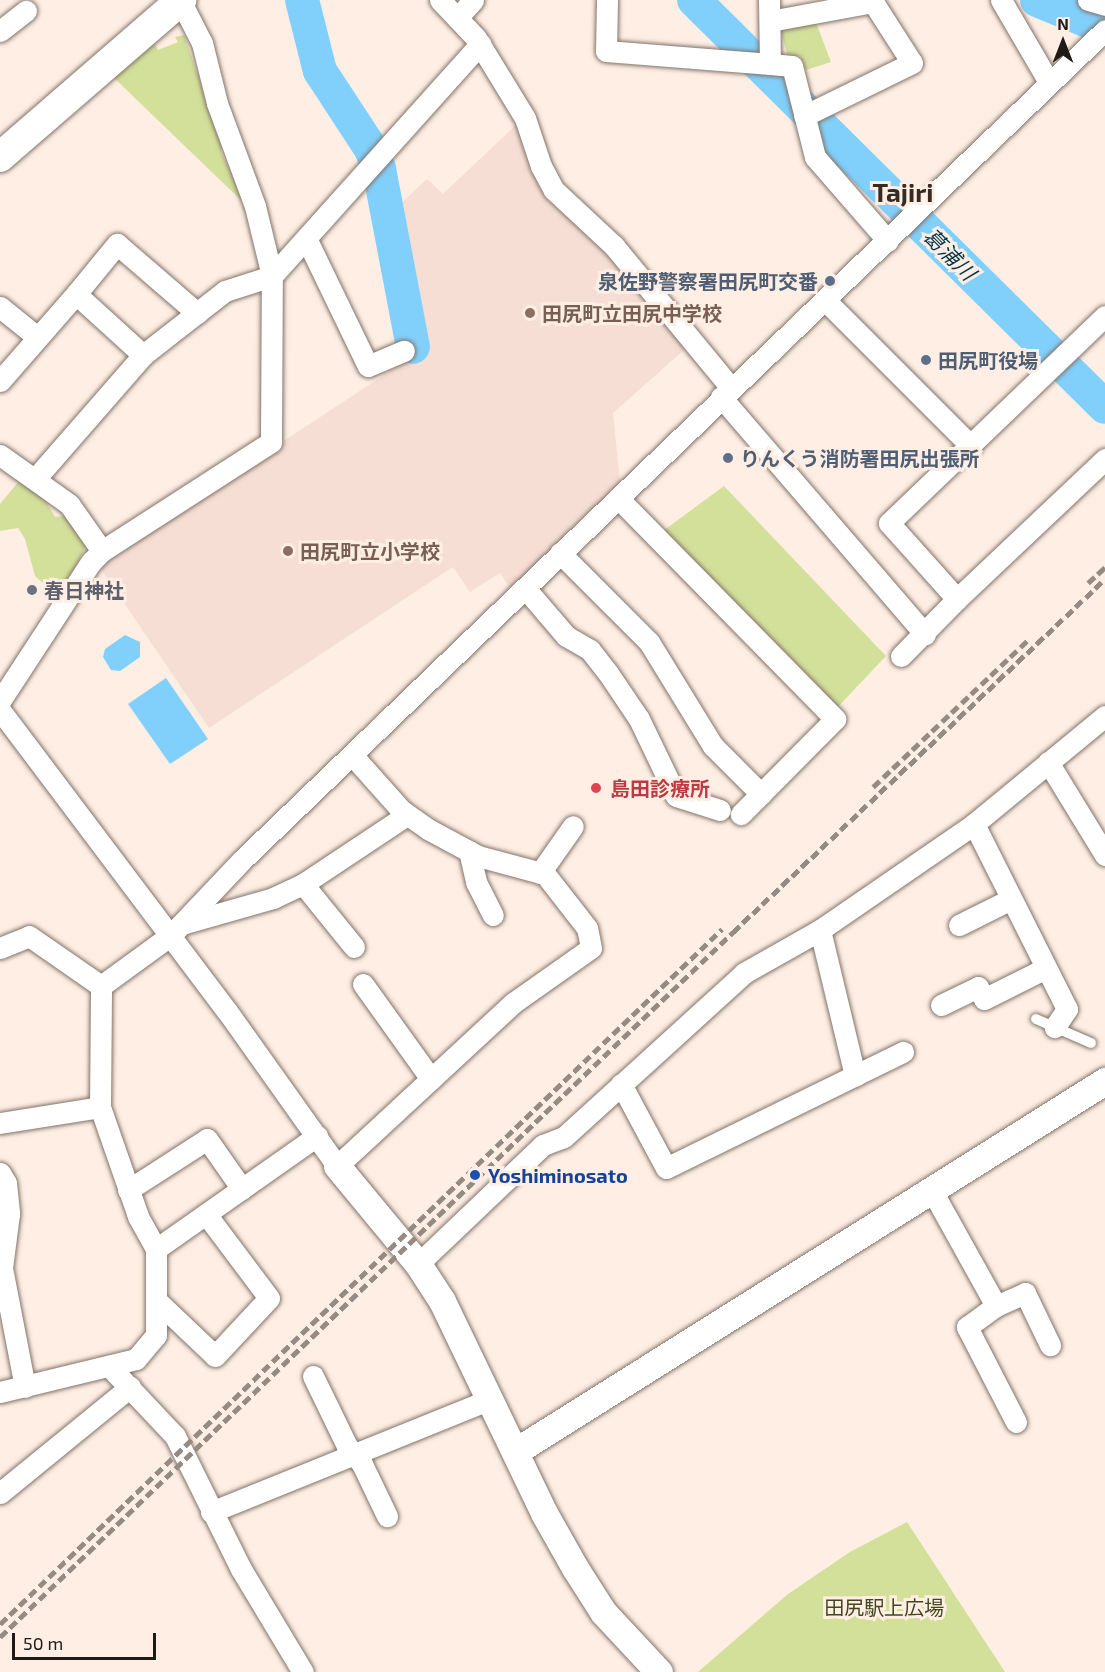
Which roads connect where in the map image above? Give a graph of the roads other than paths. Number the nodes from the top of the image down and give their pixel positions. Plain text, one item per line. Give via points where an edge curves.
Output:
1 (181, 0) edge
2 (440, 0) edge
3 (473, 0) edge
4 (607, 0) edge
5 (1001, 0) edge
6 (1088, 0) edge
7 (1105, 5) edge
8 (770, 10) edge
9 (26, 11) dead end
10 (457, 18) junction
11 (1105, 30) edge
12 (0, 32) edge
13 (480, 44) junction
14 (770, 64) junction
15 (1049, 82) junction
16 (804, 116) junction
17 (1, 155) edge
18 (306, 238) junction
19 (888, 241) junction
20 (272, 276) junction
21 (76, 294) junction
22 (827, 302) junction
23 (0, 308) edge
24 (197, 313) junction
25 (1105, 316) edge
26 (37, 337) junction
27 (404, 351) dead end
28 (143, 355) junction
29 (0, 381) edge
30 (726, 393) junction
31 (970, 446) junction
32 (0, 455) edge
33 (1105, 459) edge
34 (35, 479) junction
35 (618, 498) junction
36 (102, 551) junction
37 (560, 553) junction
38 (525, 588) junction
39 (957, 599) junction
40 (925, 634) junction
41 (900, 656) dead end
42 (0, 701) edge
43 (0, 710) edge
44 (1105, 716) edge
45 (352, 756) junction
46 (1048, 762) junction
47 (761, 794) junction
48 (407, 815) junction
49 (974, 824) junction
50 (573, 826) dead end
51 (468, 851) junction
52 (1105, 855) edge
53 (540, 873) junction
54 (303, 885) junction
55 (1011, 899) junction
56 (493, 915) dead end
57 (959, 925) dead end
58 (176, 929) junction
59 (820, 930) junction
60 (354, 947) dead end
61 (0, 948) edge
62 (1046, 968) junction
63 (363, 984) dead end
64 (101, 986) junction
65 (941, 1005) dead end
66 (1036, 1019) dead end
67 (1055, 1027) junction
68 (1091, 1043) dead end
69 (903, 1052) dead end
70 (855, 1076) junction
71 (431, 1079) junction
72 (1105, 1081) edge
73 (621, 1084) junction
74 (100, 1107) junction
75 (1, 1120) edge
76 (317, 1136) junction
77 (337, 1166) junction
78 (0, 1173) edge
79 (242, 1189) junction
80 (931, 1189) junction
81 (128, 1190) junction
82 (206, 1214) junction
83 (156, 1250) junction
84 (2, 1259) edge
85 (418, 1264) junction
86 (156, 1300) junction
87 (996, 1306) junction
88 (1050, 1345) dead end
89 (109, 1366) junction
90 (313, 1376) dead end
91 (25, 1387) junction
92 (130, 1388) junction
93 (0, 1392) edge
94 (491, 1399) junction
95 (1016, 1422) dead end
96 (516, 1451) junction
97 (355, 1456) junction
98 (0, 1493) edge
99 (211, 1512) junction
100 (387, 1516) dead end
101 (303, 1672) edge
102 (659, 1672) edge

1 - 17 main road
1 - 20 street via 202,43 217,103 255,206
2 - 10 street
3 - 10 street
4 - 14 street via 606,51
5 - 15 street
6 - 7 street
8 - 14 street
8 - 16 street via 873,2 912,63
9 - 12 street
10 - 13 street
11 - 15 street
13 - 18 street
13 - 30 street via 525,118 541,166 554,190 614,246
14 - 16 street via 792,66
15 - 19 street
16 - 19 street via 815,157
18 - 20 street
18 - 27 street via 368,366
19 - 22 street
20 - 24 street via 225,291
20 - 36 street via 271,442
21 - 24 street via 117,244
21 - 26 street
21 - 28 street
22 - 30 street
22 - 31 street
23 - 26 street
24 - 28 street
25 - 31 street
26 - 29 street
28 - 34 street
30 - 35 street
30 - 40 street
31 - 39 street via 889,523
32 - 34 street
33 - 39 street
34 - 36 street via 69,504
35 - 37 street
35 - 47 street via 835,719
36 - 42 street
37 - 38 street
37 - 47 street via 649,642 713,746
38 - 45 street
38 - 47 street via 566,636 590,650 608,674 639,719 676,796 730,812
39 - 40 street
40 - 41 street
43 - 58 street
44 - 46 street
45 - 48 street
45 - 58 street
46 - 49 street
46 - 52 street
48 - 51 street
48 - 54 street
49 - 55 street
49 - 59 street
50 - 53 street
51 - 53 street
51 - 56 street via 476,882
53 - 71 street via 587,928 591,948 513,1003
54 - 58 street
54 - 60 street
55 - 57 street
55 - 62 street
58 - 64 street
58 - 76 street
59 - 70 street
59 - 73 street via 744,973
61 - 64 street via 29,936
62 - 65 street via 984,999 978,987
62 - 67 street via 1067,1010
63 - 71 street
64 - 74 street
66 - 67 lane
67 - 68 lane
69 - 70 street
70 - 73 street via 666,1168
71 - 77 street
72 - 80 street
73 - 85 street via 564,1137 543,1145
74 - 75 street
74 - 81 street
76 - 77 street
76 - 79 street
77 - 85 street
78 - 84 street via 6,1183 9,1214
79 - 81 street via 207,1138
79 - 82 street
80 - 87 street
80 - 96 street
81 - 83 street
82 - 83 street
82 - 86 street via 269,1298 215,1356
83 - 86 street
84 - 91 street
85 - 94 street via 442,1301
86 - 89 street via 156,1335 136,1359
87 - 88 street via 1026,1293
87 - 95 street via 967,1327
89 - 91 street
89 - 92 street
90 - 97 street
91 - 93 street
92 - 98 street
92 - 99 street via 175,1436
94 - 96 street
94 - 97 street
96 - 102 street via 544,1513 603,1612
97 - 99 street
97 - 100 street
99 - 101 street

